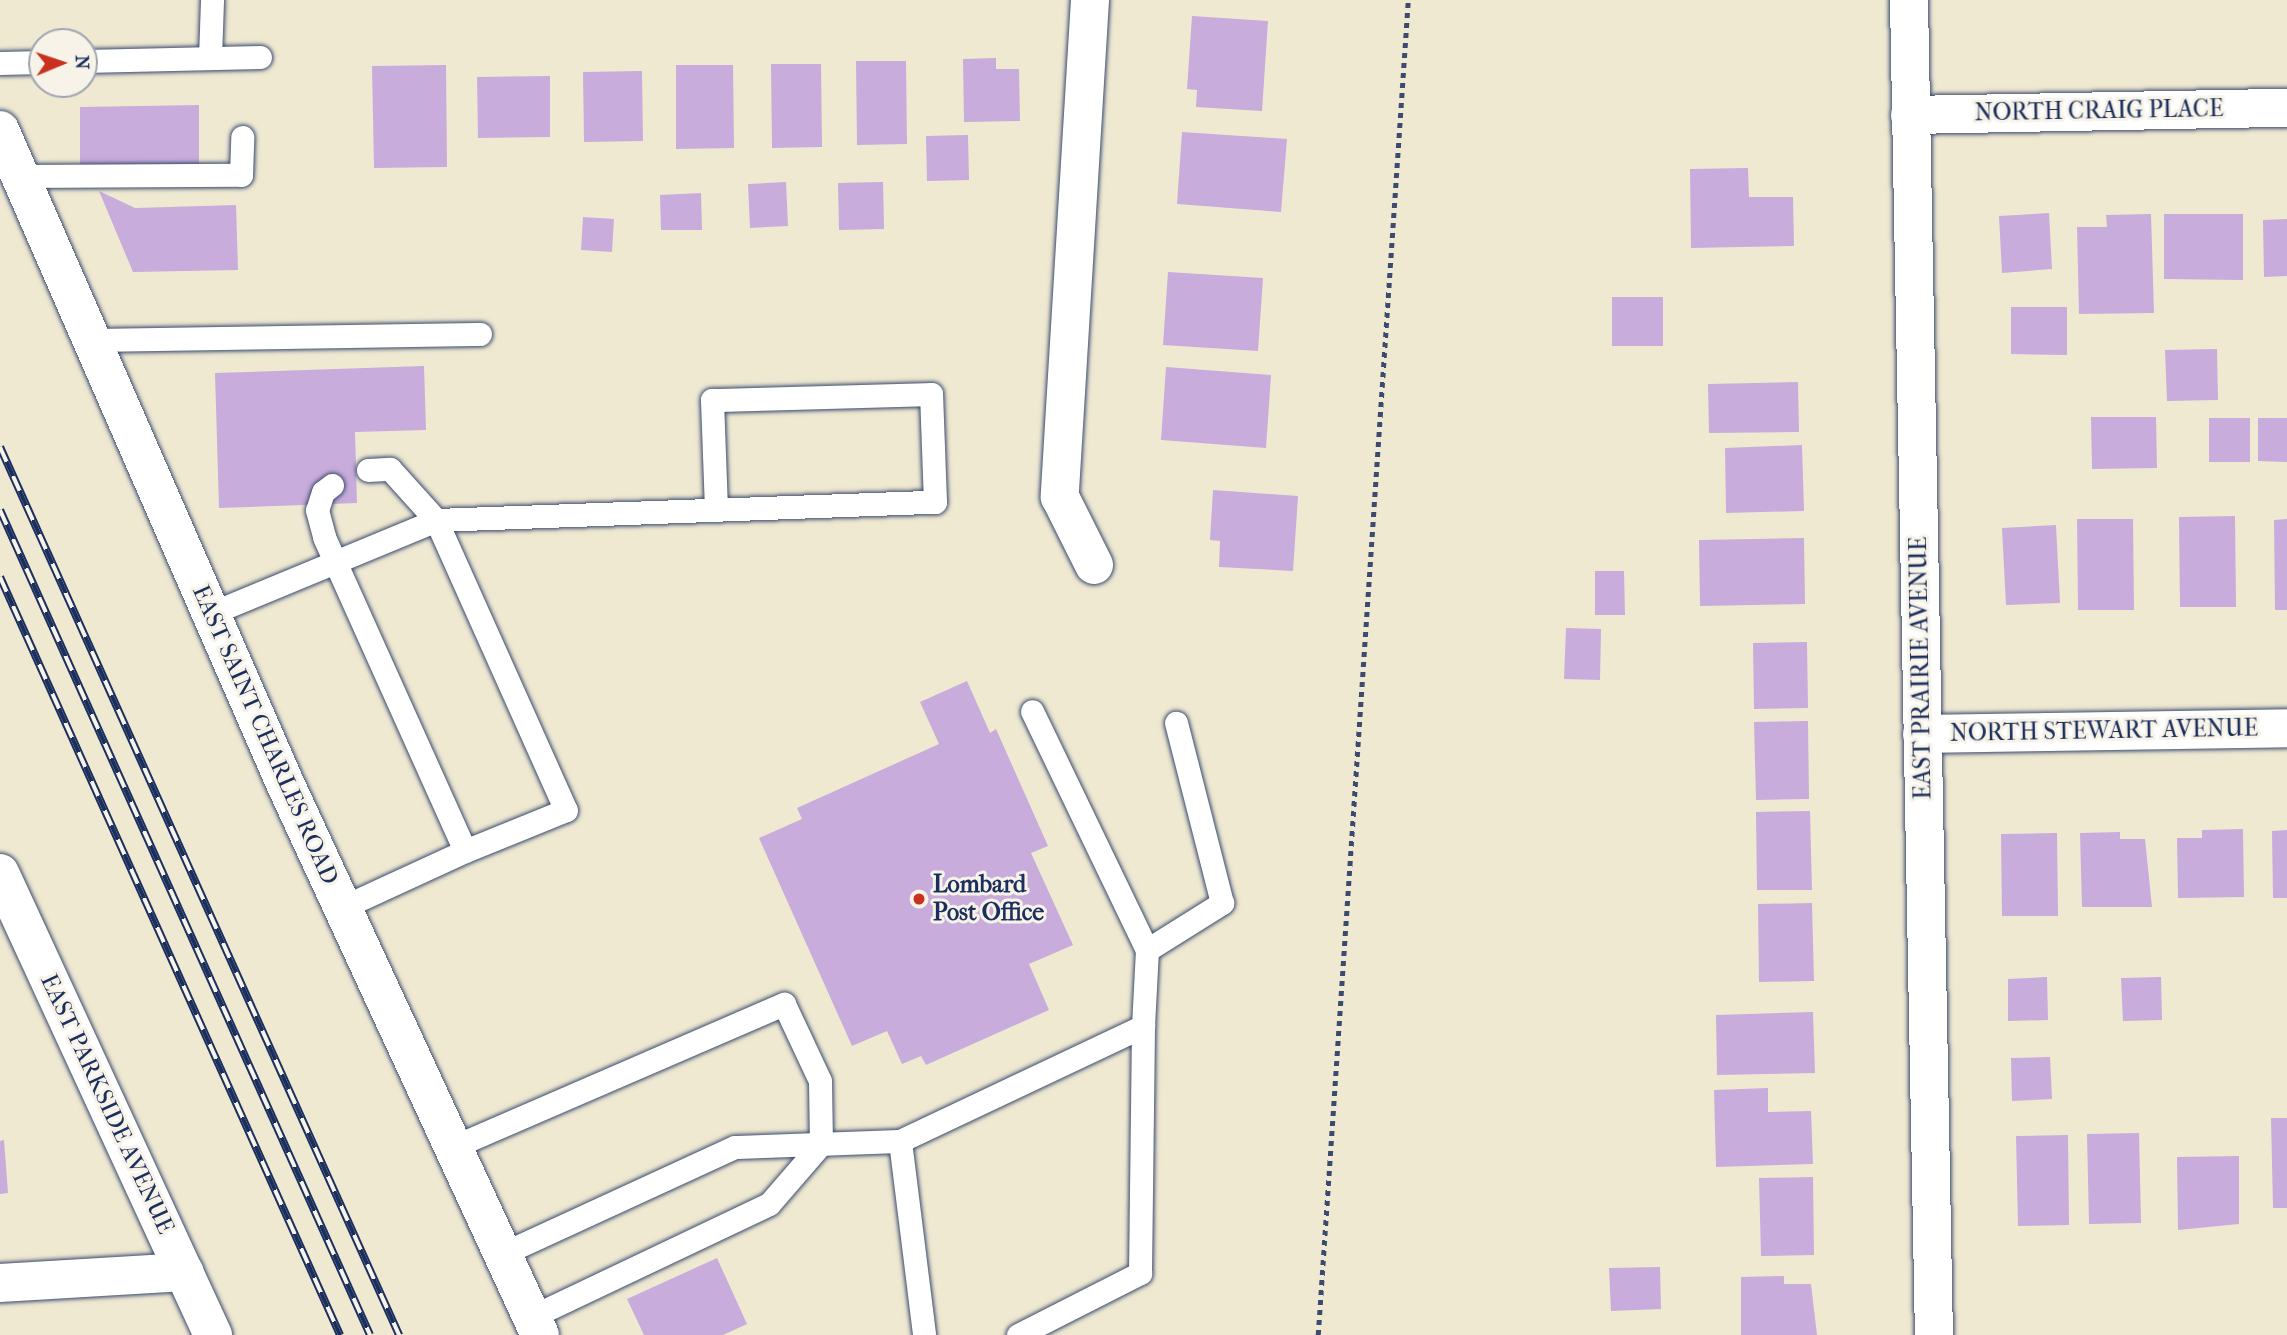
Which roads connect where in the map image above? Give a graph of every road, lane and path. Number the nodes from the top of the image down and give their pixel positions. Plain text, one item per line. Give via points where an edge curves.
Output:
1 (212, 0) edge
2 (1408, 0) edge
3 (1909, 0) edge
4 (1090, 2) edge
5 (260, 57) dead end
6 (210, 58) junction
7 (98, 61) edge
8 (28, 62) edge
9 (0, 63) edge
10 (2287, 108) edge
11 (1910, 115) junction
12 (0, 130) edge
13 (242, 136) dead end
14 (19, 176) junction
15 (480, 334) dead end
16 (89, 340) junction
17 (368, 470) dead end
18 (332, 485) dead end
19 (716, 510) junction
20 (436, 520) junction
21 (335, 562) junction
22 (1094, 565) dead end
23 (212, 613) junction
24 (1032, 711) dead end
25 (1176, 723) dead end
26 (2287, 728) edge
27 (1922, 734) junction
28 (465, 851) junction
29 (0, 873) edge
30 (343, 908) junction
31 (1147, 950) junction
32 (1143, 1026) junction
33 (900, 1141) junction
34 (821, 1144) junction
35 (453, 1147) junction
36 (502, 1254) junction
37 (185, 1272) junction
38 (0, 1283) edge
39 (536, 1326) edge
40 (213, 1335) edge
41 (924, 1335) edge
42 (1018, 1335) edge
43 (1318, 1335) edge
44 (1934, 1335) edge

1 - 6 lane
2 - 43 path
3 - 11 street, EAST PRAIRIE AVENUE
4 - 22 street via 1060,497
5 - 6 lane
6 - 7 lane
8 - 9 lane
10 - 11 street, NORTH CRAIG PLACE
11 - 27 street, EAST PRAIRIE AVENUE
12 - 14 street, EAST SAINT CHARLES ROAD
13 - 14 lane via 241,176
14 - 16 street, EAST SAINT CHARLES ROAD
15 - 16 lane
16 - 23 street, EAST SAINT CHARLES ROAD
17 - 20 lane via 390,469
18 - 21 lane via 323,492 317,510
19 - 19 lane via 935,502 932,394 712,400
19 - 20 lane
20 - 21 lane
20 - 28 lane via 566,810
21 - 23 lane
21 - 28 lane
23 - 30 street, EAST SAINT CHARLES ROAD
24 - 31 lane
25 - 31 lane via 1222,903
26 - 27 street, NORTH STEWART AVENUE
27 - 44 street, EAST PRAIRIE AVENUE
28 - 30 lane
29 - 37 street, EAST PARKSIDE AVENUE
30 - 35 street, EAST SAINT CHARLES ROAD
31 - 32 lane
32 - 33 lane
32 - 42 lane via 1140,1273
33 - 34 lane
33 - 41 lane
34 - 35 lane via 820,1081 784,1004
34 - 36 lane via 735,1147
34 - 39 lane via 769,1204
35 - 36 street, EAST SAINT CHARLES ROAD
36 - 39 street, EAST SAINT CHARLES ROAD
37 - 38 street
37 - 40 street, EAST PARKSIDE AVENUE

